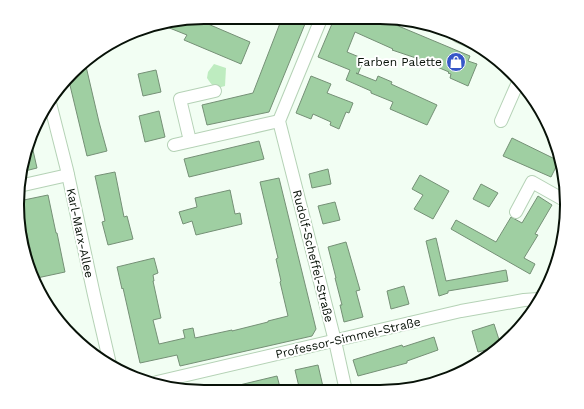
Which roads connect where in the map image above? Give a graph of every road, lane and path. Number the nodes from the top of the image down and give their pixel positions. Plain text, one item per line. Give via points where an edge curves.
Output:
1 (320, 24) edge
2 (516, 86) edge
3 (215, 91) dead end
4 (51, 108) edge
5 (279, 121) junction
6 (501, 121) dead end
7 (190, 141) junction
8 (174, 145) dead end
9 (68, 175) junction
10 (25, 185) edge
11 (560, 198) edge
12 (516, 212) dead end
13 (533, 299) edge
14 (335, 341) junction
15 (109, 358) edge
16 (164, 381) edge
17 (345, 385) edge

1 - 5 street
2 - 6 street
3 - 7 street via 180,99
4 - 9 street, Karl-Marx-Allee
5 - 7 street
5 - 14 street, Rudolf-Scheffel-Straße
7 - 8 street
9 - 10 street
9 - 15 street, Karl-Marx-Allee
11 - 12 street via 532,182
13 - 14 street, Professor-Simmel-Straße via 461,311
14 - 16 street, Professor-Simmel-Straße
14 - 17 street, Rudolf-Scheffel-Straße

